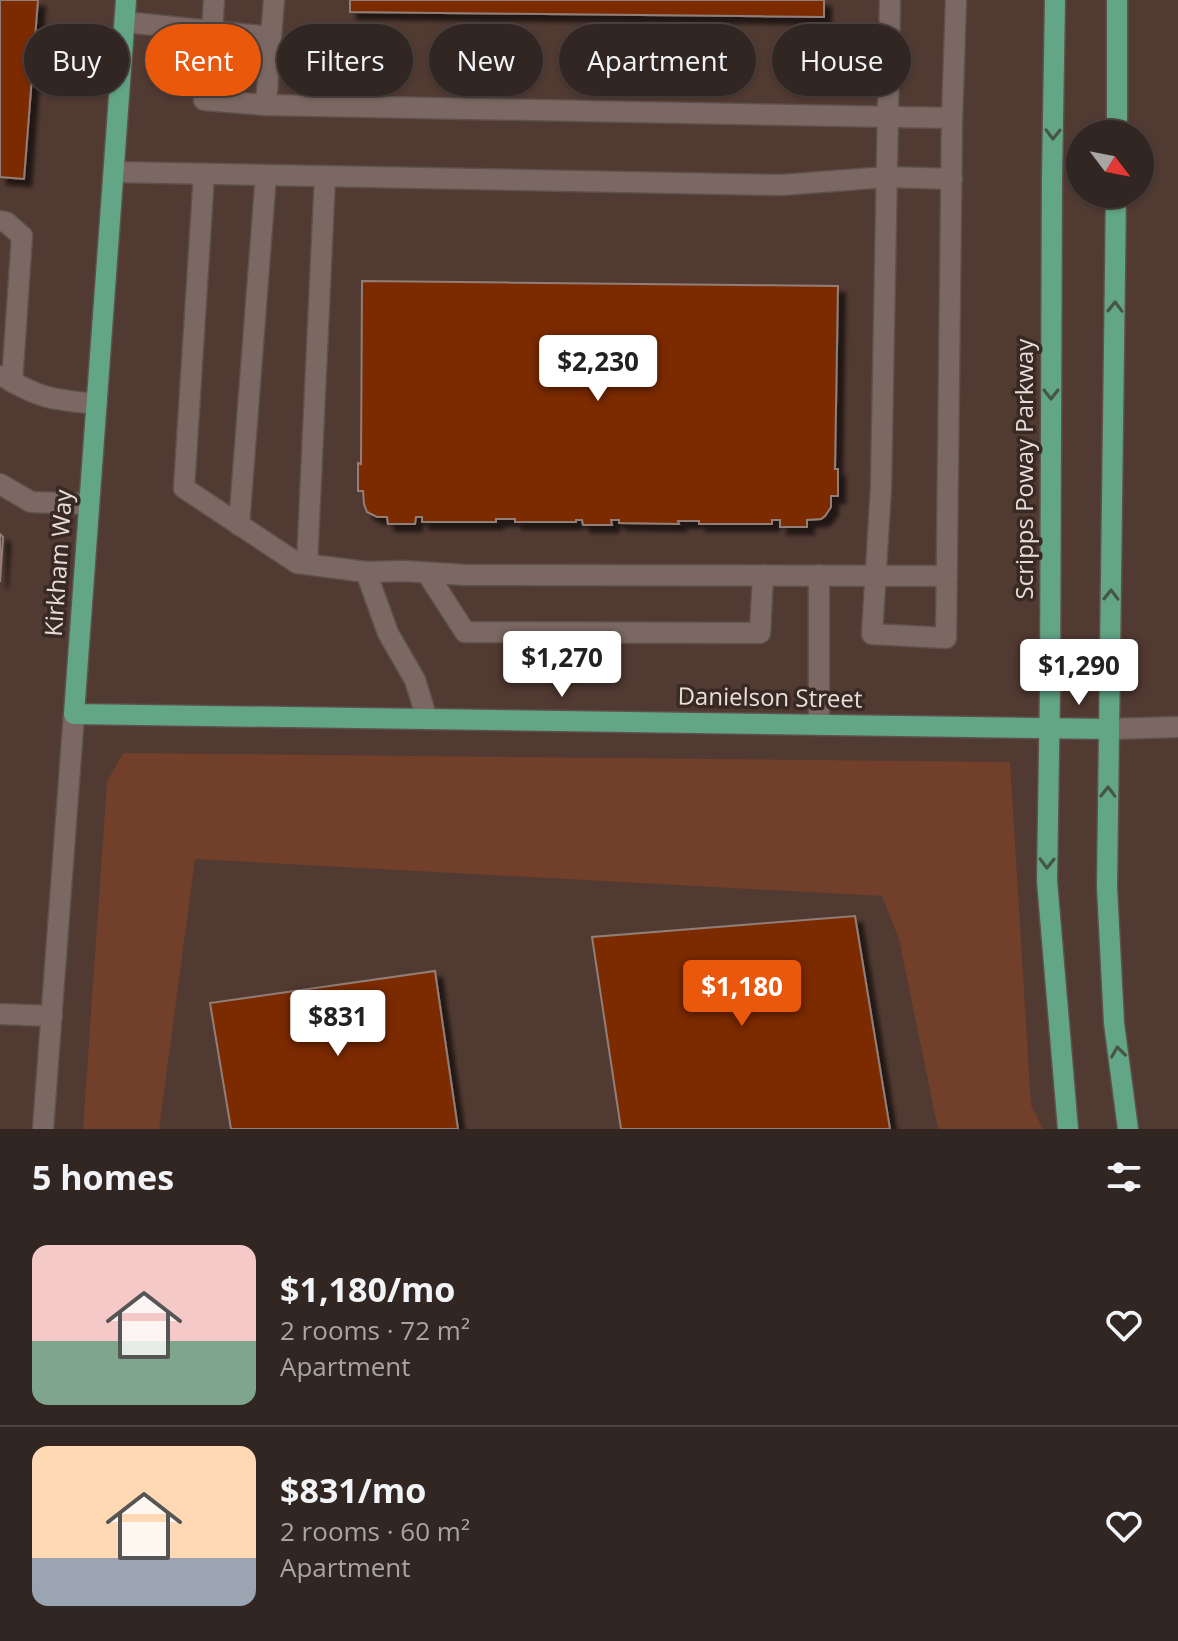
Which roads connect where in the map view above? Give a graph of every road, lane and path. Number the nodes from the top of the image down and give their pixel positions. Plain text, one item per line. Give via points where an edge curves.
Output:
1 (126, 0) edge
2 (214, 0) edge
3 (274, 0) edge
4 (890, 0) edge
5 (956, 0) edge
6 (1055, 0) edge
7 (1117, 0) edge
8 (125, 22) junction
9 (145, 24) edge
10 (212, 24) edge
11 (261, 36) edge
12 (271, 37) junction
13 (204, 100) dead end
14 (266, 105) junction
15 (889, 117) junction
16 (952, 118) junction
17 (1117, 120) edge
18 (114, 172) junction
19 (204, 174) junction
20 (266, 175) junction
21 (325, 176) junction
22 (887, 177) junction
23 (952, 179) junction
24 (1116, 208) edge
25 (0, 221) edge
26 (6, 378) edge
27 (97, 404) junction
28 (0, 484) edge
29 (89, 504) junction
30 (239, 525) junction
31 (307, 564) junction
32 (366, 572) junction
33 (427, 573) junction
34 (763, 575) junction
35 (819, 575) junction
36 (875, 575) junction
37 (947, 576) junction
38 (74, 714) junction
39 (427, 719) junction
40 (819, 725) junction
41 (1178, 727) edge
42 (1049, 729) junction
43 (1109, 729) junction
44 (0, 1014) edge
45 (52, 1016) junction
46 (43, 1129) edge
47 (1068, 1129) edge
48 (1128, 1129) edge

1 - 8 main road, Kirkham Way
2 - 10 street
3 - 12 street
4 - 15 street
5 - 16 street
6 -> 42 main road, Scripps Poway Parkway
7 - 17 main road
8 - 9 street
8 - 18 main road, Kirkham Way
11 - 12 street
12 - 14 street
13 - 14 street
14 - 15 street
15 - 16 street
15 - 22 street
16 - 23 street
18 - 19 street
18 - 27 main road, Kirkham Way
19 - 20 street
19 - 30 street via 184,488
20 - 21 street
20 - 30 street
21 - 22 street via 781,185
21 - 31 street
22 - 23 street
22 - 36 street
23 - 37 street
43 -> 24 main road
25 - 26 street via 22,236
26 - 27 street via 50,399
27 - 29 main road, Kirkham Way
28 - 29 street via 31,502
29 - 38 main road, Kirkham Way
30 - 31 street via 297,563
31 - 32 street
32 - 33 street
32 - 39 street
33 - 34 street
33 - 34 street via 465,632 760,633
34 - 35 street
35 - 36 street
35 - 40 street
36 - 37 street
36 - 37 street via 872,634 946,638
38 - 39 main road, Danielson Street
38 - 45 street, Kirkham Way
39 - 40 main road, Danielson Street
40 - 42 main road, Danielson Street
41 - 43 street, Danielson Street
42 - 43 main road, Danielson Street
42 -> 47 main road, Scripps Poway Parkway via 1047,881
48 -> 43 main road via 1114,1023 1107,887
44 - 45 street
45 - 46 street, Kirkham Way

